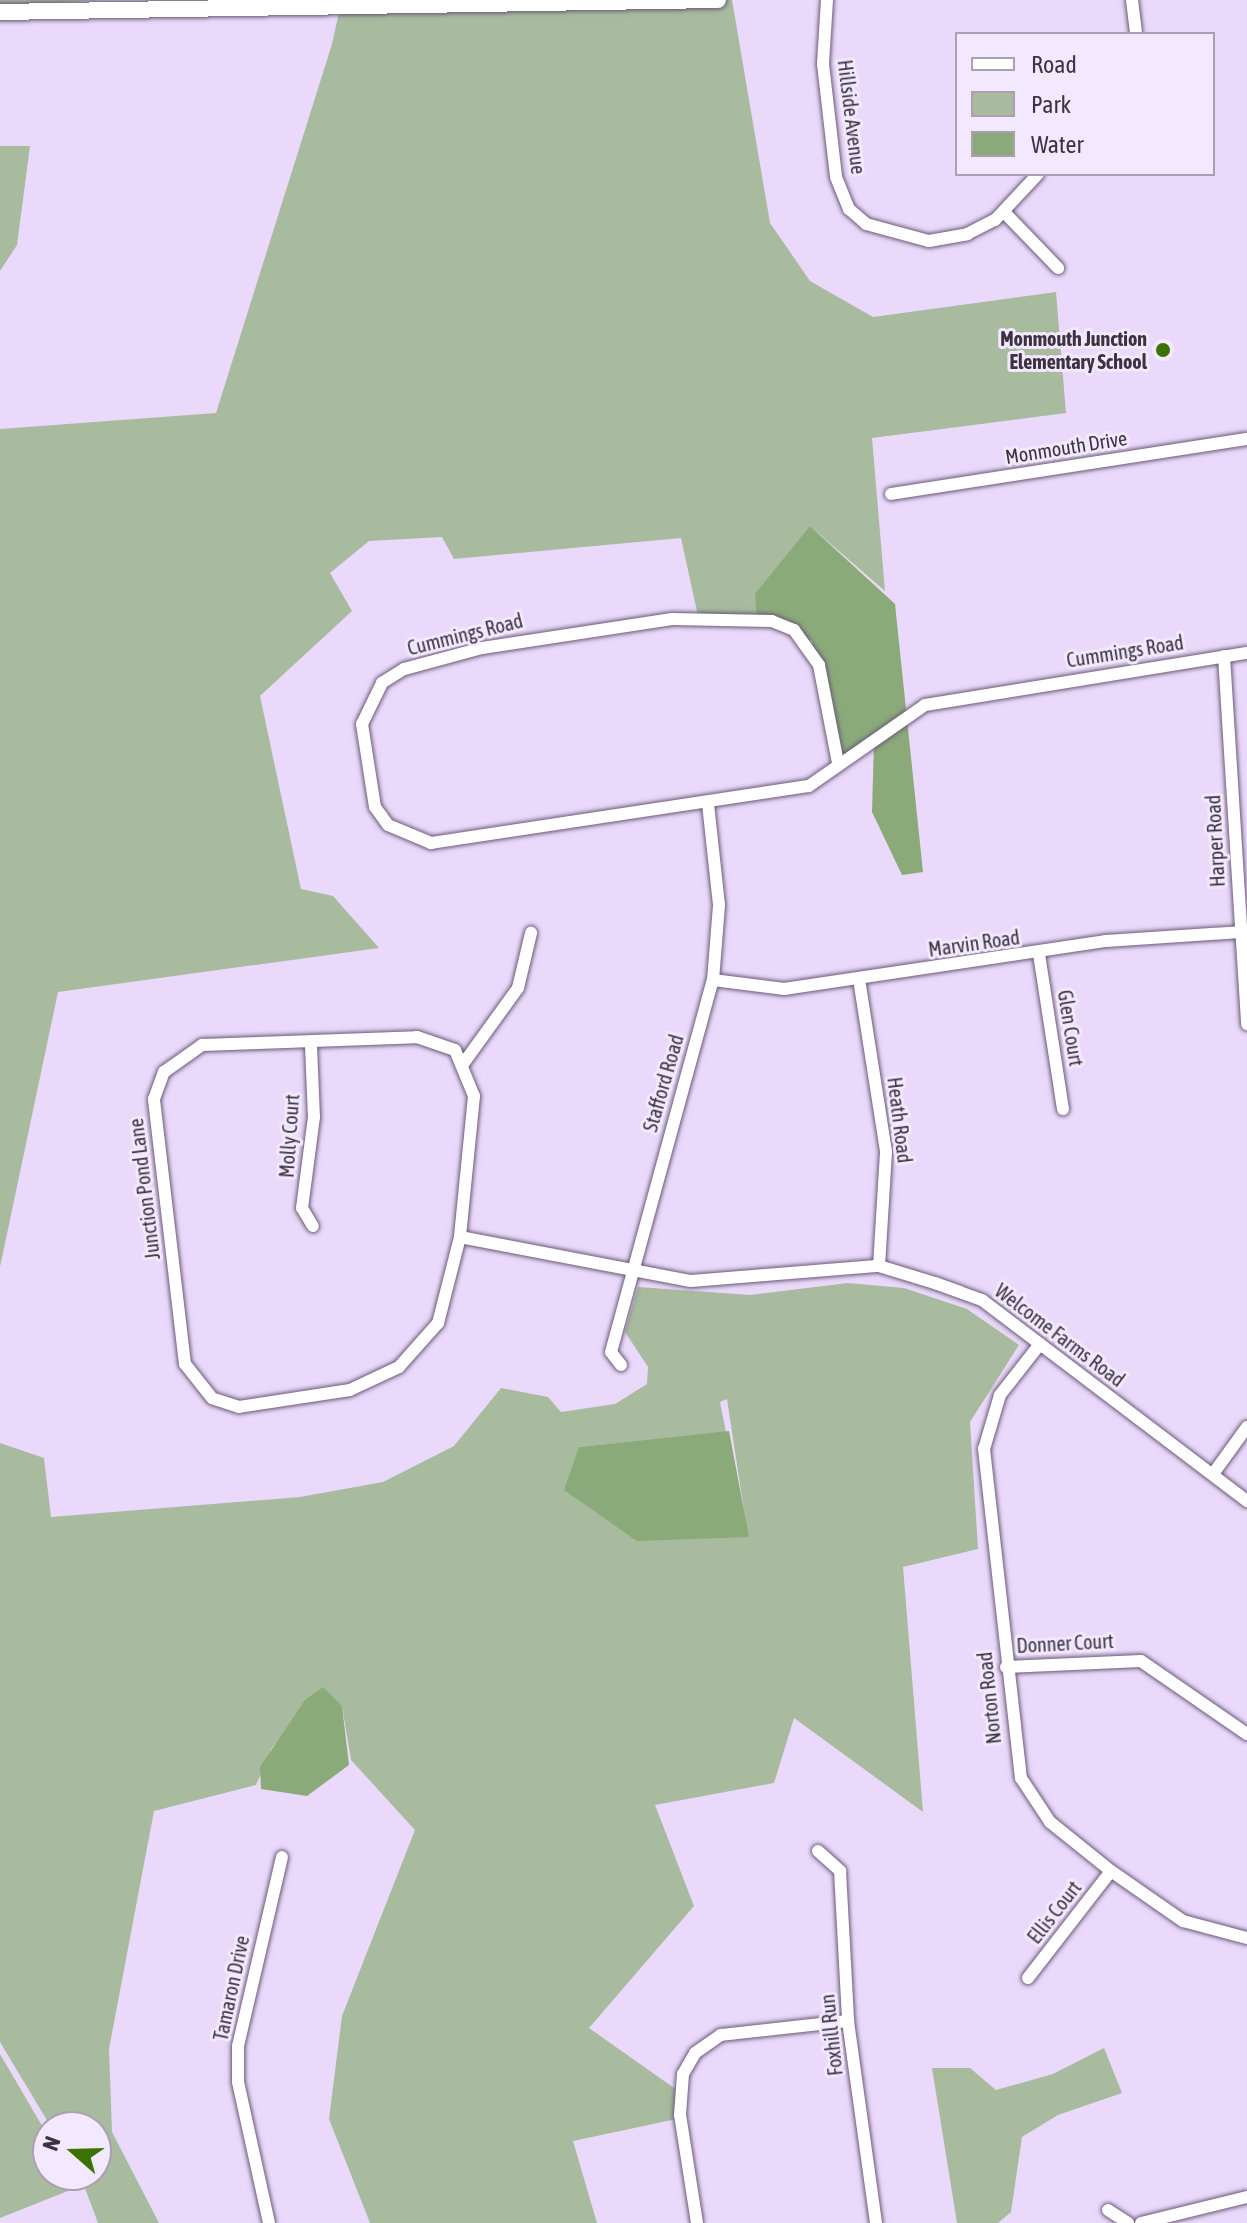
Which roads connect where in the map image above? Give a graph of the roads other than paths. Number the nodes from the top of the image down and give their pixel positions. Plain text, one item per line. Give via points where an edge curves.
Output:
1 (718, 0) edge
2 (827, 0) edge
3 (1132, 0) edge
4 (0, 12) edge
5 (1136, 32) edge
6 (1036, 176) edge
7 (1004, 212) junction
8 (1058, 268) dead end
9 (1247, 439) edge
10 (891, 494) dead end
11 (1247, 653) edge
12 (1224, 656) junction
13 (838, 763) junction
14 (708, 804) junction
15 (1240, 932) junction
16 (531, 933) dead end
17 (1039, 954) junction
18 (859, 979) junction
19 (713, 980) junction
20 (1247, 1024) edge
21 (311, 1046) junction
22 (463, 1064) junction
23 (1063, 1109) dead end
24 (313, 1226) dead end
25 (460, 1237) junction
26 (633, 1266) junction
27 (879, 1266) junction
28 (1040, 1344) junction
29 (621, 1365) dead end
30 (1247, 1427) edge
31 (1213, 1474) junction
32 (1247, 1501) edge
33 (1006, 1667) junction
34 (1247, 1734) edge
35 (818, 1851) dead end
36 (282, 1857) dead end
37 (1111, 1871) junction
38 (1247, 1938) edge
39 (1028, 1978) dead end
40 (848, 2021) junction
41 (1247, 2197) edge
42 (1108, 2210) dead end
43 (269, 2223) edge
44 (697, 2223) edge
45 (876, 2223) edge
46 (1128, 2223) edge
47 (1141, 2223) edge

1 - 4 street
2 - 7 street, Hillside Avenue via 823,64 836,177 849,209 866,224 929,241 967,234
3 - 5 street
6 - 7 street, Hillside Avenue
7 - 8 street
9 - 10 street, Monmouth Drive
11 - 12 street, Cummings Road
12 - 13 street, Cummings Road via 925,705
12 - 15 street, Harper Road
13 - 14 street, Cummings Road via 809,786
13 - 14 street, Cummings Road via 819,665 794,630 772,621 672,619 482,648 404,669 367,703 362,724 375,807 410,838 431,843
14 - 19 street, Stafford Road via 719,905
15 - 17 street, Marvin Road via 1106,941
15 - 20 street, Harper Road
16 - 22 street via 518,988
17 - 18 street, Marvin Road
17 - 23 street, Glen Court
18 - 19 street, Marvin Road via 784,989
18 - 27 street, Heath Road via 886,1152
19 - 26 street, Stafford Road
21 - 22 street, Junction Pond Lane via 417,1037 455,1050
21 - 24 street, Molly Court via 314,1117 302,1208
21 - 25 street, Junction Pond Lane via 202,1045 164,1072 154,1099 185,1364 195,1382 239,1407 374,1382 399,1367 438,1323
22 - 25 street, Junction Pond Lane via 474,1096 475,1134
25 - 26 street
26 - 27 street, Welcome Farms Road via 691,1281 749,1282
26 - 29 street, Stafford Road via 611,1352
27 - 28 street, Welcome Farms Road via 982,1300
28 - 31 street, Welcome Farms Road
28 - 33 street, Norton Road via 1000,1395 984,1449
30 - 31 street
31 - 32 street, Welcome Farms Road
33 - 34 street, Donner Court via 1141,1661
33 - 37 street, Norton Road via 1015,1752 1027,1790 1050,1822
35 - 40 street, Foxhill Run via 840,1871
36 - 43 street, Tamaron Drive via 238,2046 238,2082
37 - 38 street, Norton Road via 1196,1927
37 - 39 street, Ellis Court
40 - 44 street via 721,2035 695,2053 683,2074 680,2115
40 - 45 street, Foxhill Run
41 - 47 street
42 - 46 street

